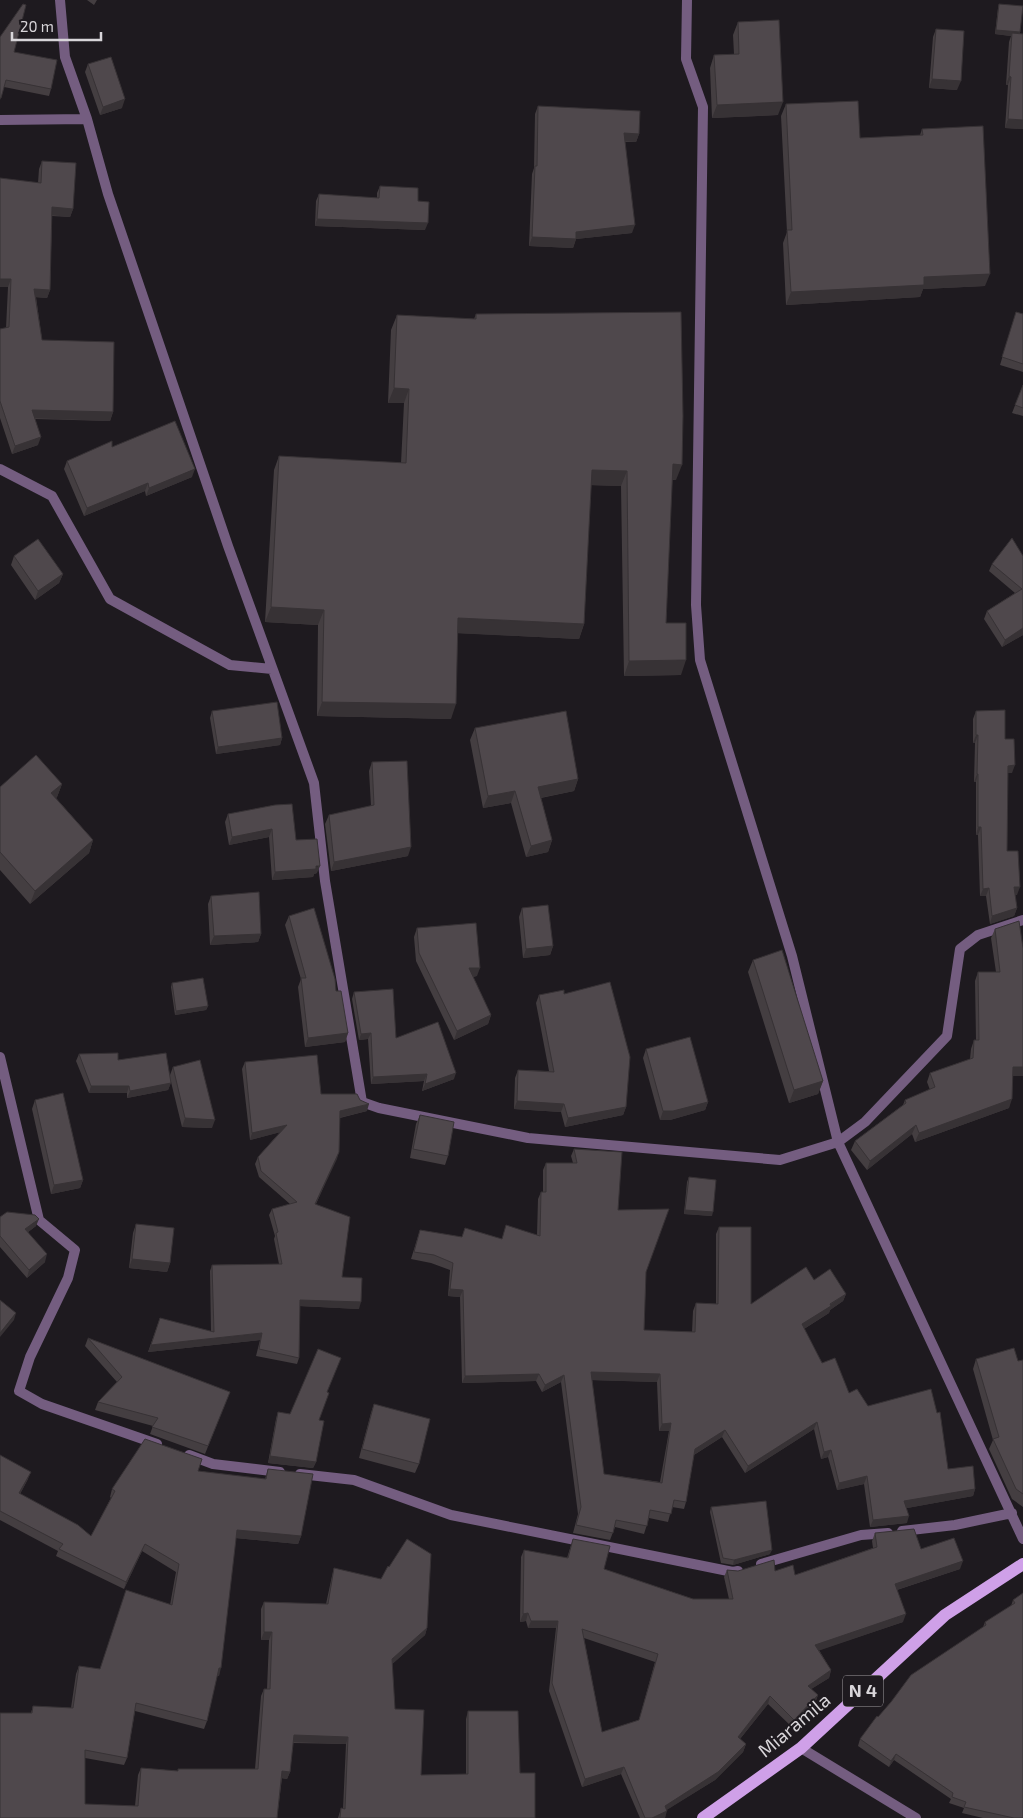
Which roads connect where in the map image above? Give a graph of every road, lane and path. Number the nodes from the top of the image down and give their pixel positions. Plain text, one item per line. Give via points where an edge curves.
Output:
1 (60, 0) edge
2 (687, 0) edge
3 (87, 119) junction
4 (0, 120) edge
5 (0, 469) edge
6 (272, 669) junction
7 (1023, 920) edge
8 (0, 1057) edge
9 (838, 1142) junction
10 (1012, 1513) junction
11 (1023, 1539) edge
12 (1023, 1564) edge
13 (801, 1748) junction
14 (703, 1818) edge
15 (916, 1818) edge

1 - 3 street via 65,57
2 - 9 street via 686,59 703,108 696,605 700,660 792,956
3 - 4 street
3 - 6 street via 111,203
5 - 6 street via 52,496 110,599 230,665
6 - 9 street via 314,782 325,881 362,1102 528,1138 780,1160
7 - 9 street via 978,935 960,949 948,1036 865,1122
8 - 10 street via 39,1220 75,1250 68,1278 30,1358 19,1392 42,1404 213,1464 354,1480 451,1515 734,1572 861,1536 955,1525
9 - 10 street
10 - 11 street
12 - 13 main road, Miaramila / N 4 via 945,1615
13 - 14 main road, Miaramila / N 4
13 - 15 street

